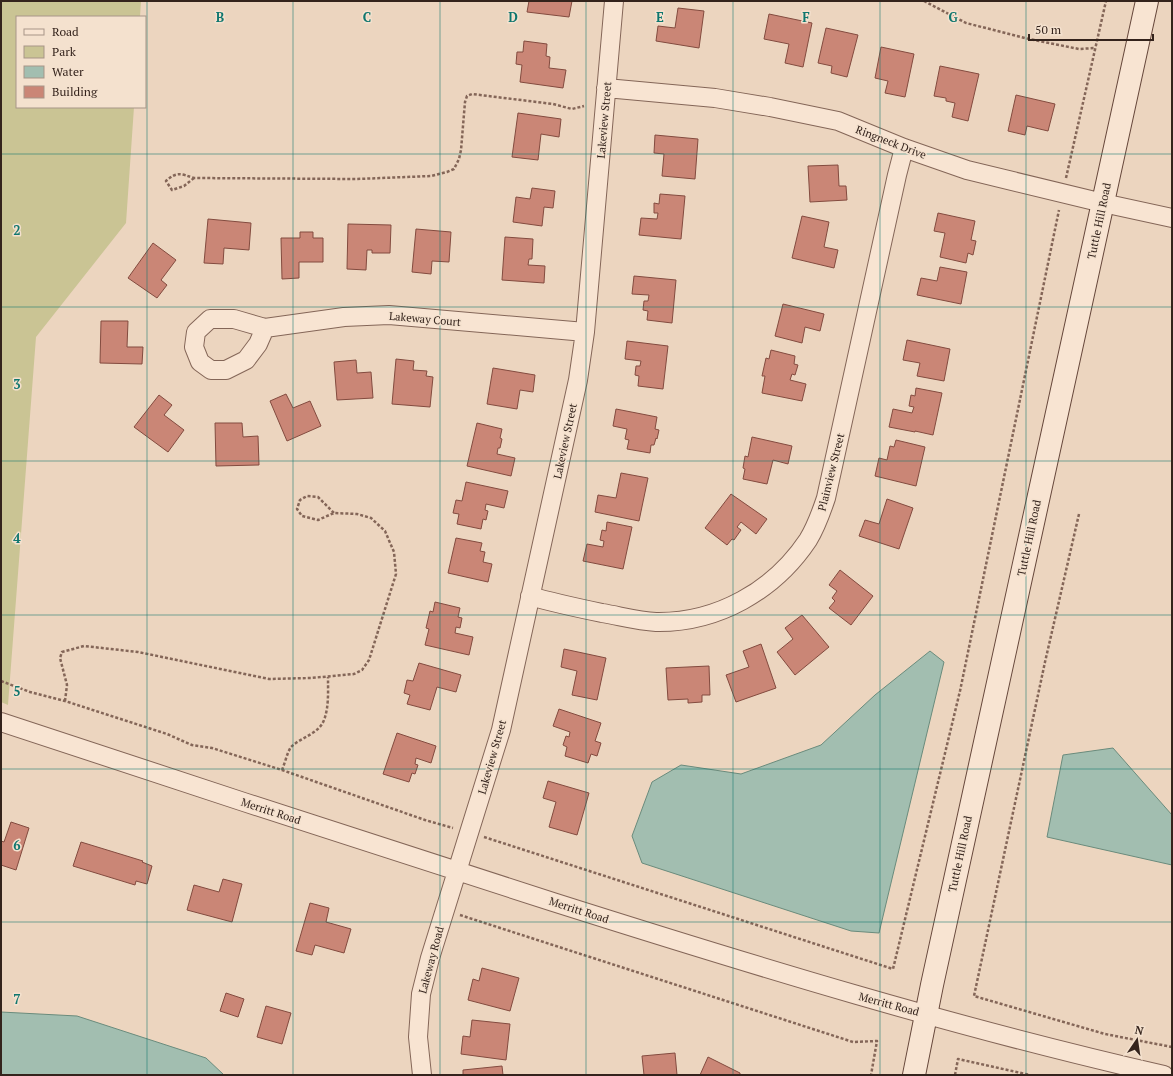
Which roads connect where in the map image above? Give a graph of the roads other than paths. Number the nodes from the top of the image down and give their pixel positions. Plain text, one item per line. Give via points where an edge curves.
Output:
1 (614, 1) edge
2 (1147, 1) edge
3 (606, 88) junction
4 (904, 148) junction
5 (1103, 203) junction
6 (1172, 218) edge
7 (265, 328) dead end
8 (585, 332) junction
9 (530, 596) junction
10 (1, 722) edge
11 (458, 872) junction
12 (926, 1014) junction
13 (422, 1075) edge
14 (914, 1075) edge
15 (1164, 1075) edge

1 - 3 street, Lakeview Street
2 - 5 main road, Tuttle Hill Road
3 - 4 street, Ringneck Drive via 715,98 770,107 838,121
3 - 8 street, Lakeview Street
4 - 5 street, Ringneck Drive via 980,174
4 - 9 street, Plainview Street via 826,498 815,527 794,558 778,576 748,598 720,611 688,619 644,621
5 - 6 street, Ringneck Drive
5 - 12 main road, Tuttle Hill Road
7 - 8 street, Lakeway Court via 344,317 389,315
8 - 9 street, Lakeview Street via 578,380
9 - 11 street, Lakeview Street via 501,730
10 - 11 street, Merritt Road
11 - 12 street, Merritt Road via 780,973
11 - 13 street, Lakeway Road via 421,994 418,1037
12 - 14 main road, Tuttle Hill Road
12 - 15 street, Merritt Road

